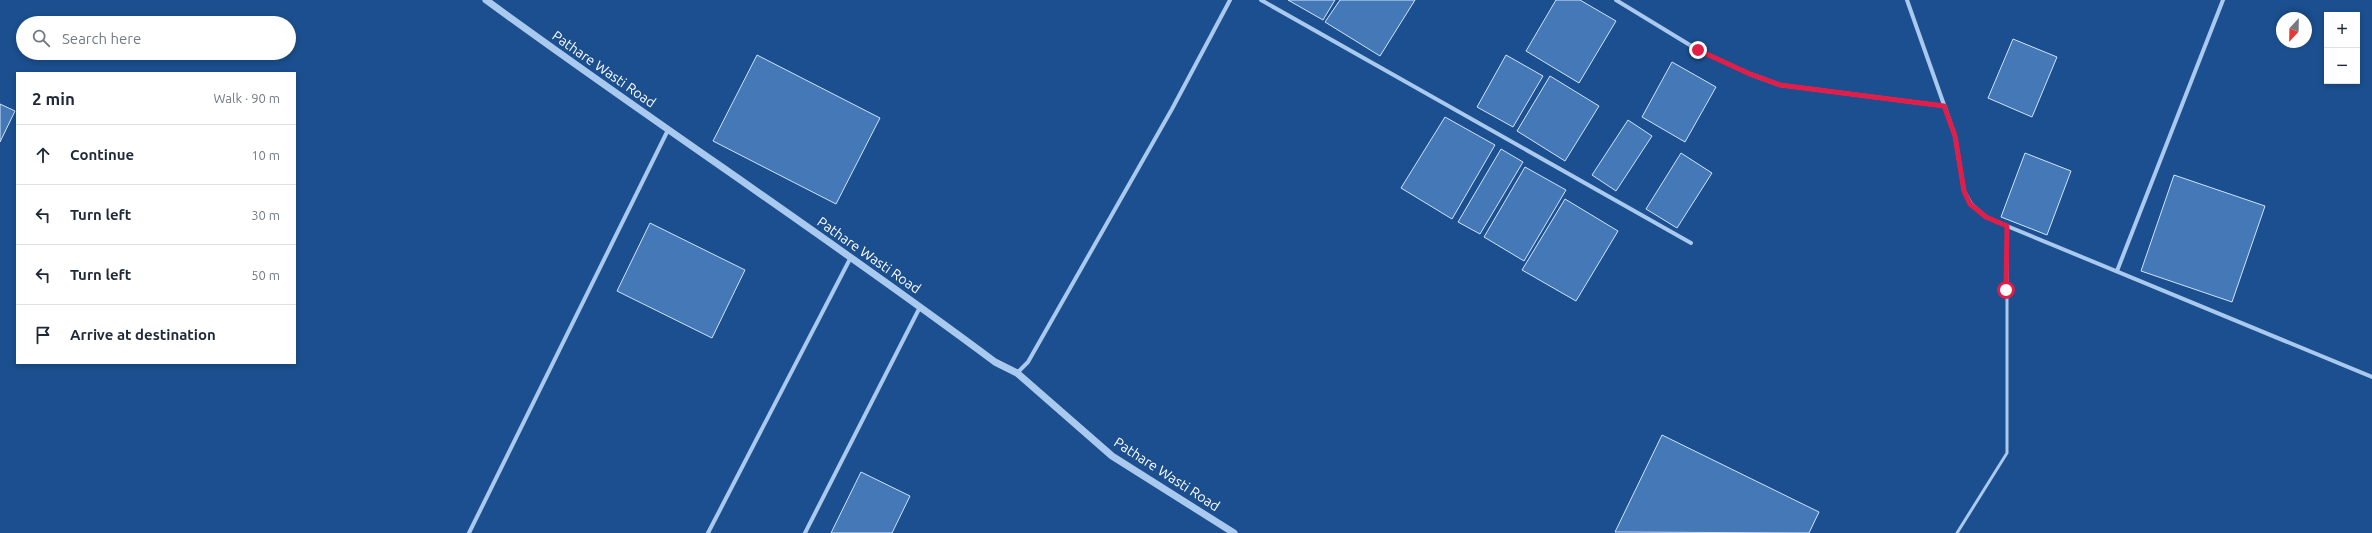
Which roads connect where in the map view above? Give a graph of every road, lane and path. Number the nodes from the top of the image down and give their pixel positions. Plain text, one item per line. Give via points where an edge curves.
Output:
1 (486, 0) edge
2 (1230, 0) edge
3 (1261, 0) edge
4 (1616, 0) edge
5 (1907, 0) edge
6 (2223, 0) edge
7 (1944, 106) junction
8 (668, 130) junction
9 (2007, 226) junction
10 (1691, 243) dead end
11 (851, 257) junction
12 (2117, 271) junction
13 (920, 307) junction
14 (1017, 373) junction
15 (2372, 377) edge
16 (469, 533) edge
17 (708, 533) edge
18 (805, 533) edge
19 (1234, 533) edge
20 (1957, 533) edge

1 - 8 street, Pathare Wasti Road
2 - 14 street via 1172,109 1028,362
3 - 10 street
4 - 7 street via 1698,50 1780,85
5 - 7 street
6 - 12 street
7 - 9 street via 1955,136 1964,191 1970,204 1986,217
8 - 11 street, Pathare Wasti Road
8 - 16 street
9 - 12 street
9 - 20 lane via 2006,453
11 - 13 street, Pathare Wasti Road
11 - 17 street
12 - 15 street
13 - 14 street, Pathare Wasti Road via 995,362
13 - 18 street
14 - 19 street, Pathare Wasti Road via 1112,456

